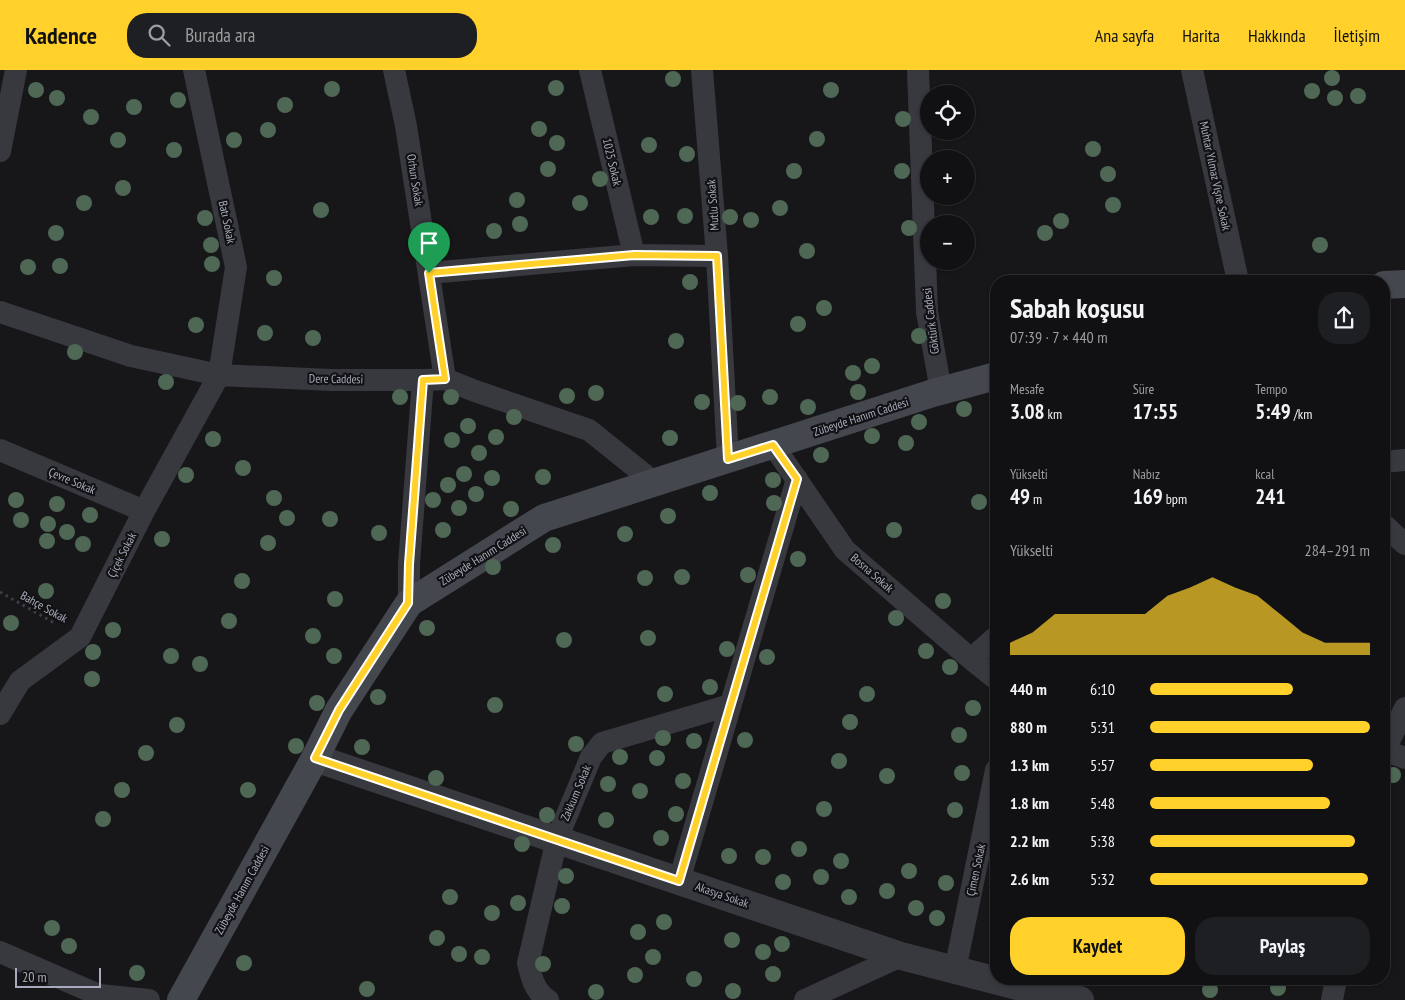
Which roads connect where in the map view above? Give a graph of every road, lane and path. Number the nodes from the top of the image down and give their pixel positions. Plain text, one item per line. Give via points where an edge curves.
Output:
1 (16, 70) edge
2 (194, 70) edge
3 (394, 70) edge
4 (590, 70) edge
5 (702, 70) edge
6 (918, 70) edge
7 (1192, 70) edge
8 (0, 151) edge
9 (634, 255) junction
10 (717, 256) junction
11 (429, 273) junction
12 (1237, 275) edge
13 (1405, 284) edge
14 (1390, 285) edge
15 (0, 312) edge
16 (219, 375) junction
17 (990, 378) edge
18 (434, 380) junction
19 (941, 392) junction
20 (773, 445) junction
21 (0, 450) edge
22 (728, 459) junction
23 (1405, 460) edge
24 (1390, 461) edge
25 (797, 479) junction
26 (655, 483) junction
27 (144, 512) junction
28 (1390, 530) edge
29 (1405, 544) edge
30 (0, 592) edge
31 (408, 603) junction
32 (80, 638) junction
33 (990, 643) edge
34 (971, 659) junction
35 (990, 673) edge
36 (730, 705) junction
37 (1405, 708) edge
38 (0, 714) edge
39 (1390, 739) edge
40 (1390, 753) edge
41 (315, 758) junction
42 (1405, 758) edge
43 (990, 799) edge
44 (557, 840) junction
45 (679, 881) junction
46 (0, 952) edge
47 (901, 956) junction
48 (955, 970) junction
49 (990, 978) edge
50 (1022, 985) edge
51 (1335, 985) edge
52 (1062, 994) edge
53 (149, 1000) edge
54 (181, 1000) edge
55 (548, 1000) edge
56 (805, 1000) edge
57 (1332, 1000) edge

1 - 8 street
2 - 16 street, Batı Sokak via 236,267
3 - 11 street, Orhun Sokak
4 - 9 street, 1025 Sokak
5 - 10 street, Mutlu Sokak
6 - 19 street, Göktürk Caddesi via 927,312
7 - 12 street, Muhtar Yılmaz Vişne Sokak
9 - 10 street
9 - 11 street
10 - 22 street, Mutlu Sokak
11 - 18 street, Orhun Sokak
13 - 14 main road
15 - 16 street, Dere Caddesi via 131,356
16 - 18 street, Dere Caddesi
16 - 27 street, Çiçek Sokak
17 - 19 main road, Zübeyde Hanım Caddesi
18 - 26 street, Dere Caddesi via 589,430
18 - 31 street, Orhun Sokak via 409,564
19 - 20 main road, Zübeyde Hanım Caddesi
20 - 22 main road, Zübeyde Hanım Caddesi
20 - 25 street, Bosna Sokak
21 - 27 street, Çevre Sokak
22 - 26 main road, Zübeyde Hanım Caddesi
23 - 24 street
25 - 34 street, Bosna Sokak via 846,550
25 - 36 street
26 - 31 main road, Zübeyde Hanım Caddesi via 544,518
27 - 32 street, Çiçek Sokak
28 - 29 street
30 - 32 path, Bahçe Sokak
31 - 41 main road, Zübeyde Hanım Caddesi via 339,710
32 - 38 street, Çiçek Sokak via 20,681
33 - 34 street
34 - 35 street, Bosna Sokak
36 - 44 street, Zakkum Sokak via 602,743 592,757
36 - 45 street
37 - 39 street
40 - 42 street
41 - 44 street, Akasya Sokak
41 - 54 main road, Zübeyde Hanım Caddesi
43 - 48 street, Çimen Sokak
44 - 45 street, Akasya Sokak
44 - 55 street, Zakkum Sokak via 528,963 532,981
45 - 47 street, Akasya Sokak
46 - 53 street via 100,995
47 - 48 street, Akasya Sokak
47 - 56 street
48 - 49 street, Akasya Sokak
50 - 52 street, Akasya Sokak
51 - 57 street

